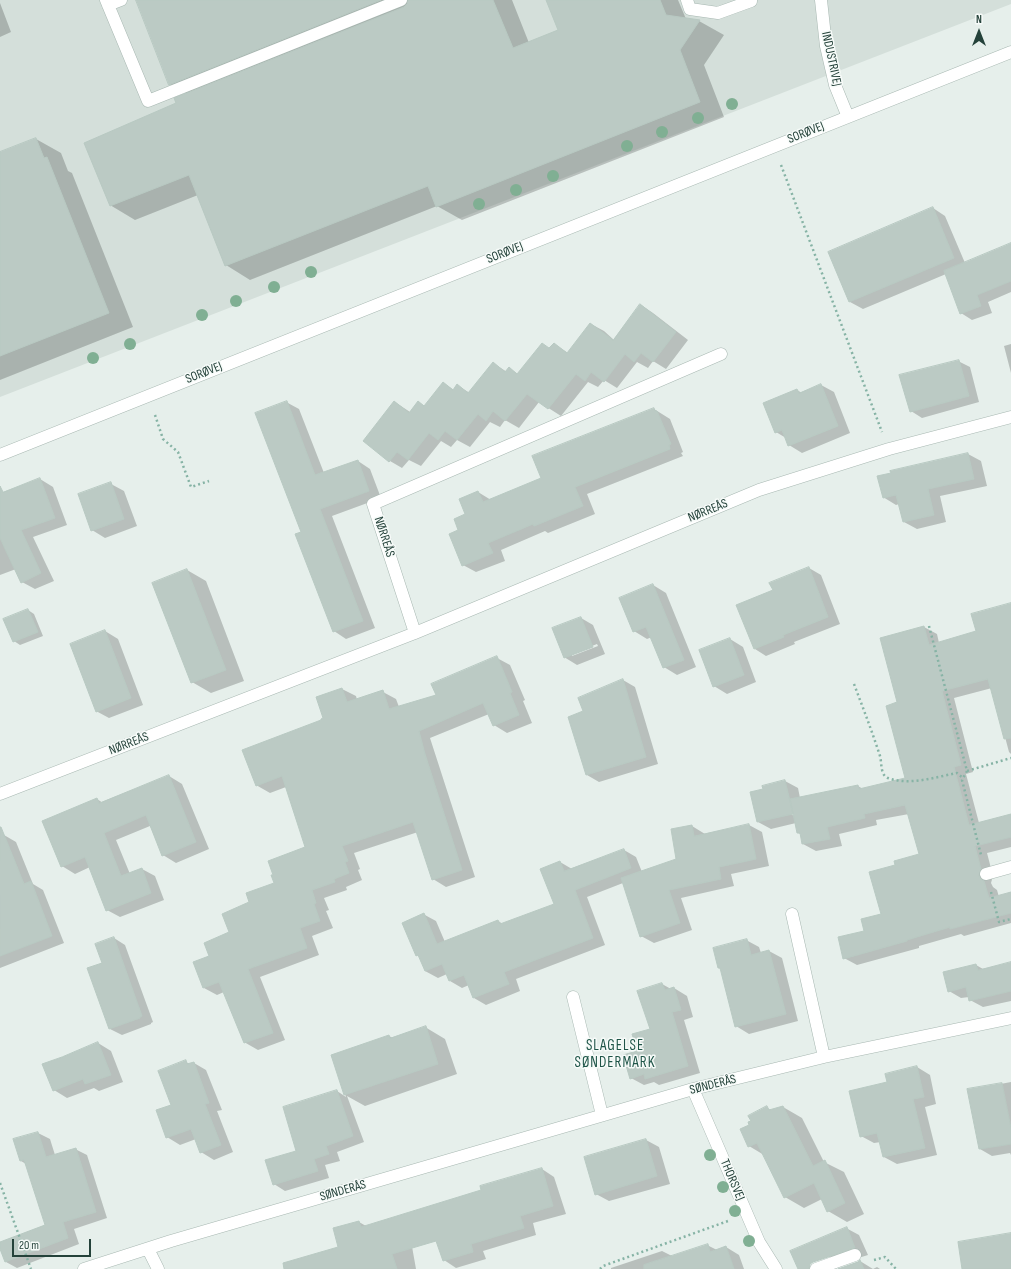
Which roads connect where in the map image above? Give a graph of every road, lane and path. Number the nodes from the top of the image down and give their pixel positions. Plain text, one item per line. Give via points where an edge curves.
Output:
1 (121, 0) edge
2 (401, 0) edge
3 (687, 0) edge
4 (751, 0) edge
5 (821, 0) edge
6 (107, 2) edge
7 (1011, 52) edge
8 (848, 116) junction
9 (773, 146) junction
10 (721, 354) dead end
11 (148, 396) junction
12 (1011, 417) edge
13 (889, 449) junction
14 (0, 455) edge
15 (209, 481) dead end
16 (929, 626) dead end
17 (415, 632) junction
18 (854, 684) dead end
19 (1011, 758) edge
20 (967, 771) junction
21 (963, 778) junction
22 (0, 794) edge
23 (1011, 867) edge
24 (986, 874) junction
25 (792, 914) dead end
26 (1011, 919) edge
27 (573, 997) dead end
28 (1011, 1018) edge
29 (824, 1057) junction
30 (693, 1089) junction
31 (602, 1115) junction
32 (0, 1183) edge
33 (747, 1214) junction
34 (148, 1248) junction
35 (855, 1255) joint
36 (31, 1269) edge
37 (84, 1269) edge
38 (158, 1269) edge
39 (600, 1269) edge
40 (776, 1269) edge
41 (816, 1269) edge
42 (896, 1269) edge

1 - 6 street
2 - 6 street via 148,101
3 - 4 street via 690,9 718,12
5 - 8 street, INDUSTRIVEJ via 826,46 835,85
7 - 8 street, SORØVEJ
8 - 9 street, SORØVEJ
9 - 11 street, SORØVEJ
9 - 13 path
10 - 17 street, NØRREÅS via 373,504
11 - 14 street, SORØVEJ
11 - 15 path via 163,439 178,452 191,487
12 - 13 street, NØRREÅS
13 - 17 street, NØRREÅS via 759,490
16 - 20 path
17 - 22 street, NØRREÅS
18 - 21 path via 872,729 882,773 886,778 910,782 957,773
19 - 20 path
20 - 21 path
21 - 24 path
23 - 24 street
24 - 26 path via 999,922
25 - 29 street
27 - 31 street
28 - 29 street, SØNDERÅS
29 - 30 street, SØNDERÅS
30 - 31 street, SØNDERÅS
30 - 33 street, THORSVEJ
31 - 34 street, SØNDERÅS
32 - 36 path
33 - 39 path
33 - 40 street, THORSVEJ via 759,1242
34 - 37 street, SØNDERÅS
34 - 38 street
35 - 41 street
35 - 42 path via 867,1262 884,1257

